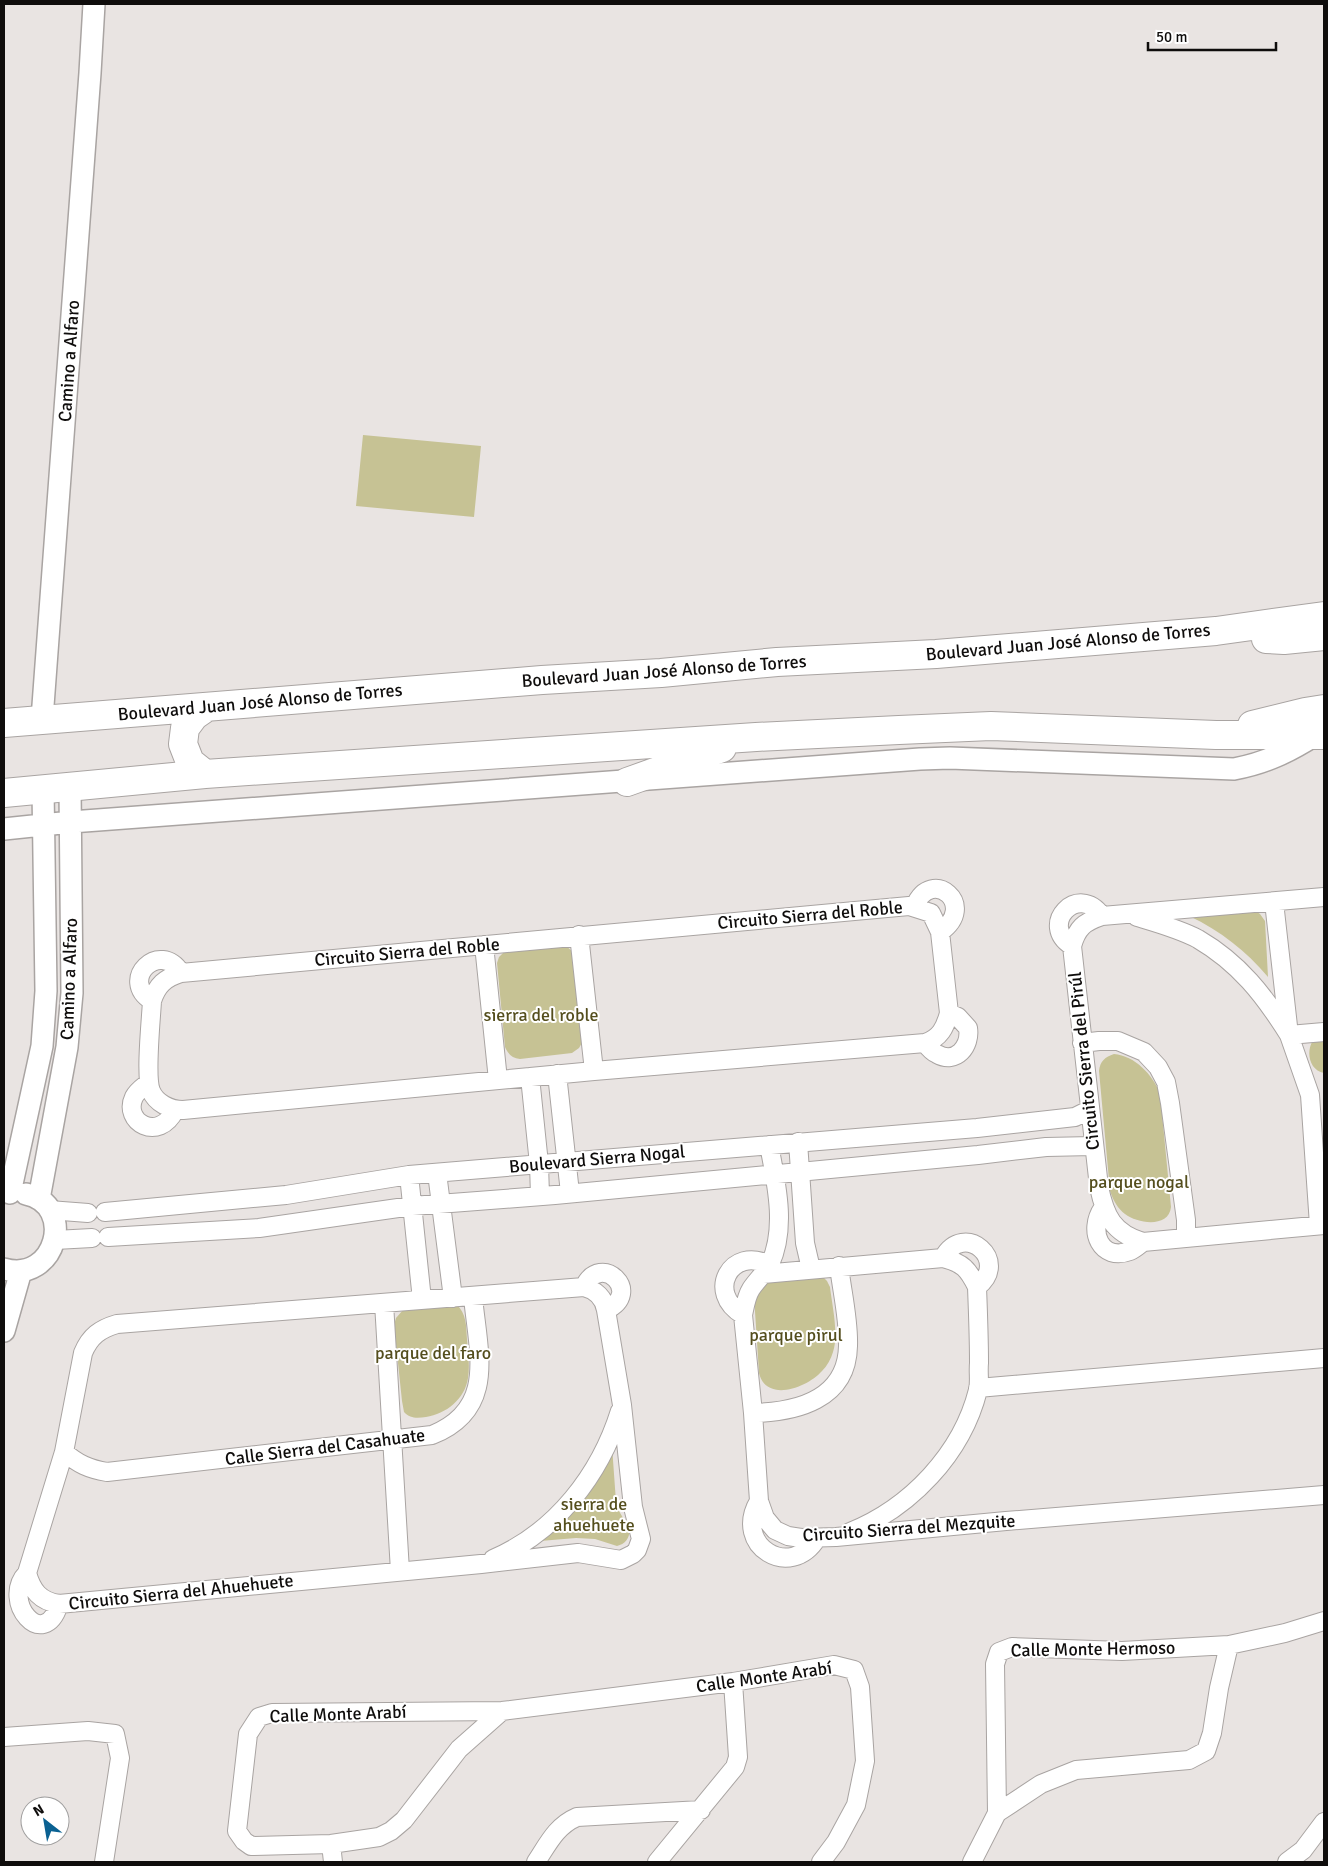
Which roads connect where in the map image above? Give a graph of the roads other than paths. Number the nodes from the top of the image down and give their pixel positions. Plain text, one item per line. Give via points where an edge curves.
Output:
1 (94, 4) edge
2 (1324, 616) edge
3 (1216, 631) junction
4 (1324, 636) edge
5 (207, 707) junction
6 (1324, 709) edge
7 (42, 719) junction
8 (4, 723) edge
9 (1216, 734) junction
10 (1320, 735) edge
11 (756, 737) junction
12 (205, 774) junction
13 (627, 782) junction
14 (57, 788) junction
15 (4, 793) edge
16 (71, 822) junction
17 (43, 825) junction
18 (4, 829) edge
19 (1324, 897) edge
20 (1274, 902) junction
21 (915, 906) junction
22 (1129, 914) junction
23 (940, 932) junction
24 (579, 935) junction
25 (484, 945) junction
26 (949, 1013) junction
27 (1324, 1032) edge
28 (1289, 1035) junction
29 (925, 1043) junction
30 (1082, 1043) junction
31 (594, 1070) junction
32 (558, 1074) junction
33 (530, 1077) junction
34 (498, 1080) junction
35 (148, 1083) junction
36 (1317, 1095) edge
37 (175, 1110) junction
38 (1089, 1110) junction
39 (798, 1142) junction
40 (769, 1145) junction
41 (1093, 1146) junction
42 (566, 1162) junction
43 (539, 1164) junction
44 (800, 1171) junction
45 (437, 1173) junction
46 (775, 1174) junction
47 (410, 1175) junction
48 (570, 1193) junction
49 (7, 1194) edge
50 (540, 1196) junction
51 (441, 1203) junction
52 (44, 1205) junction
53 (412, 1206) junction
54 (1322, 1225) edge
55 (1186, 1238) junction
56 (55, 1240) junction
57 (943, 1258) junction
58 (839, 1266) junction
59 (766, 1269) junction
60 (811, 1269) junction
61 (13, 1270) edge
62 (977, 1287) junction
63 (584, 1288) junction
64 (473, 1296) junction
65 (453, 1298) junction
66 (422, 1300) junction
67 (384, 1303) junction
68 (606, 1310) junction
69 (743, 1315) junction
70 (4, 1331) edge
71 (1324, 1358) edge
72 (978, 1388) junction
73 (622, 1404) junction
74 (753, 1413) junction
75 (392, 1439) junction
76 (64, 1452) junction
77 (1324, 1495) edge
78 (759, 1501) junction
79 (836, 1537) junction
80 (817, 1538) junction
81 (481, 1564) junction
82 (400, 1571) junction
83 (27, 1573) junction
84 (59, 1604) junction
85 (1324, 1621) edge
86 (1229, 1645) junction
87 (733, 1682) junction
88 (502, 1711) junction
89 (4, 1737) edge
90 (701, 1810) junction
91 (997, 1813) junction
92 (1324, 1822) edge
93 (331, 1844) junction
94 (104, 1862) edge
95 (333, 1862) edge
96 (536, 1862) edge
97 (657, 1862) edge
98 (821, 1862) edge
99 (972, 1862) edge
100 (1287, 1862) edge

1 - 7 street, Camino a Alfaro
2 - 3 main road, Boulevard Juan José Alonso de Torres
3 - 4 main road via 1284,640
3 - 5 main road, Boulevard Juan José Alonso de Torres
5 - 7 main road, Boulevard Juan José Alonso de Torres
5 - 12 main road via 185,728 183,744 190,762
6 - 9 main road
7 - 8 main road, Boulevard Juan José Alonso de Torres
9 - 10 main road
9 - 11 main road via 991,726
10 - 13 street via 1271,760 1234,769 950,758
11 - 12 main road
11 - 13 main road
12 - 14 main road
13 - 16 street
14 - 15 main road
14 - 16 street, Camino a Alfaro
14 - 17 street, Camino a Alfaro
16 - 17 street
16 - 52 street, Camino a Alfaro via 72,993
17 - 18 street
17 - 49 street, Camino a Alfaro via 46,991 42,1046
19 - 20 street, Circuito Sierra del Pirúl
20 - 22 street, Circuito Sierra del Pirúl
20 - 28 street
21 - 23 street, Circuito Sierra del Roble via 931,913
21 - 23 street via 929,890 948,893 953,898 955,912
21 - 24 street, Circuito Sierra del Roble
22 - 28 street via 1188,934 1219,953 1270,1003
22 - 30 street, Circuito Sierra del Pirúl via 1102,916 1081,926 1075,935 1072,946
23 - 26 street, Circuito Sierra del Roble
24 - 25 street, Circuito Sierra del Roble
24 - 31 street
25 - 34 street
25 - 35 street, Circuito Sierra del Roble via 181,973 170,977 162,982 152,1001
26 - 29 street via 940,1034
26 - 29 street via 968,1028 968,1043 964,1049 952,1057 945,1057
27 - 28 street
28 - 36 street
29 - 31 street
30 - 38 street, Circuito Sierra del Pirúl
30 - 55 street via 1118,1041 1144,1052 1158,1066 1166,1082 1170,1103
31 - 32 street
32 - 33 street
32 - 42 street
33 - 34 street
33 - 43 street
34 - 37 street
35 - 37 street via 155,1098
35 - 37 street via 133,1099 133,1113 137,1120 143,1125 158,1127 165,1124
36 - 54 street
38 - 39 street, Boulevard Sierra Nogal via 1075,1117 977,1128
38 - 41 street, Circuito Sierra del Pirúl
39 - 40 street, Boulevard Sierra Nogal
39 - 44 street
40 - 42 street, Boulevard Sierra Nogal
40 - 46 street, Circuito Sierra del Mezquite
41 - 44 street, Boulevard Sierra Nogal via 1046,1147
41 - 55 street, Circuito Sierra del Pirúl via 1103,1208 1120,1230 1143,1242
42 - 43 street, Boulevard Sierra Nogal
42 - 48 street
43 - 45 street, Boulevard Sierra Nogal
43 - 50 street
44 - 46 street, Boulevard Sierra Nogal
44 - 60 street via 805,1243
45 - 47 street, Boulevard Sierra Nogal
45 - 51 street
46 - 48 street, Boulevard Sierra Nogal
46 - 59 street, Circuito Sierra del Mezquite via 779,1237
47 - 52 street, Boulevard Sierra Nogal via 286,1195 96,1213
47 - 53 street
48 - 50 street, Boulevard Sierra Nogal
49 - 52 street via 30,1195
50 - 51 street, Boulevard Sierra Nogal
51 - 53 street, Boulevard Sierra Nogal
51 - 65 street
52 - 56 street via 54,1220
53 - 56 street, Boulevard Sierra Nogal via 259,1228
53 - 66 street
54 - 55 street, Circuito Sierra del Pirúl
56 - 61 street via 43,1261 33,1268
57 - 58 street
57 - 62 street via 964,1266
57 - 62 street via 947,1251 960,1243 976,1244 982,1249 987,1255 989,1269 983,1283
58 - 60 street
58 - 74 street via 848,1346 847,1360 838,1380 828,1392 807,1404
59 - 60 street
59 - 69 street, Circuito Sierra del Mezquite via 751,1290
59 - 69 street via 754,1259 746,1260 727,1274 726,1298
61 - 70 street
62 - 72 street
63 - 64 street
63 - 68 street, Circuito Sierra del Ahuehuete via 602,1298
63 - 68 street via 587,1280 601,1272 616,1278 622,1293 620,1301
64 - 65 street
64 - 75 street, Calle Sierra del Casahuate via 480,1368 475,1396 468,1410 446,1430 425,1437
65 - 66 street
66 - 67 street
67 - 75 street
67 - 76 street via 117,1324 104,1328 94,1334 83,1353
68 - 73 street, Circuito Sierra del Ahuehuete
69 - 74 street, Circuito Sierra del Mezquite
71 - 72 street
72 - 79 street via 959,1436 927,1480 885,1514
73 - 81 street, Circuito Sierra del Ahuehuete via 597,1466 571,1502 539,1532 502,1556
73 - 81 street, Circuito Sierra del Ahuehuete via 633,1507 641,1534 637,1550 621,1560 578,1553
74 - 78 street, Circuito Sierra del Mezquite
75 - 76 street, Calle Sierra del Casahuate via 107,1472 76,1462
75 - 82 street
76 - 83 street
77 - 79 street, Circuito Sierra del Mezquite
78 - 80 street, Circuito Sierra del Mezquite via 765,1518 775,1530 788,1536
78 - 80 street via 754,1509 751,1528 758,1545 765,1551 781,1558 799,1556 813,1546
79 - 80 street, Circuito Sierra del Mezquite
81 - 82 street, Circuito Sierra del Ahuehuete
82 - 84 street, Circuito Sierra del Ahuehuete
83 - 84 street, Circuito Sierra del Ahuehuete via 38,1596
83 - 84 street via 15,1581 8,1594 14,1615 26,1623 40,1624 52,1617
85 - 86 street, Calle Monte Hermoso
86 - 91 street, Calle Monte Hermoso via 1206,1751 1189,1760 1076,1770 1041,1784
86 - 91 street, Calle Monte Hermoso via 1122,1651 1012,1647 999,1652 995,1664
87 - 88 street, Calle Monte Arabí
87 - 90 street via 738,1757 735,1767
87 - 98 street, Calle Monte Arabí via 834,1665 854,1670 860,1688 865,1761 856,1805
88 - 93 street, Calle Monte Arabí via 459,1749 404,1820 391,1831 379,1837
88 - 93 street, Calle Monte Arabí via 272,1713 259,1717 248,1734 237,1831 251,1846
89 - 94 street via 88,1731 115,1734 120,1758
90 - 96 street via 578,1817 566,1822
90 - 97 street
91 - 99 street, Calle Monte Hermoso
92 - 100 street via 1303,1850
93 - 95 street

